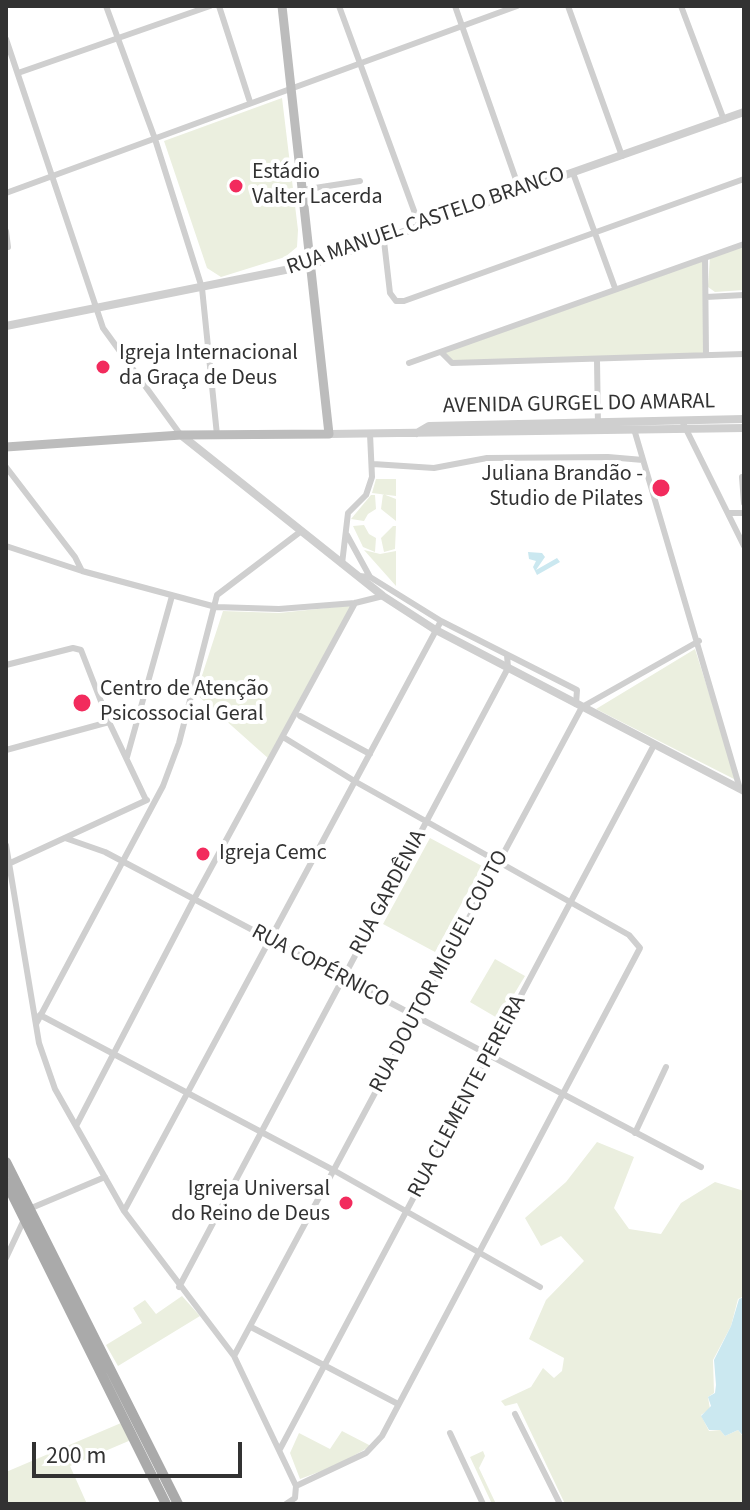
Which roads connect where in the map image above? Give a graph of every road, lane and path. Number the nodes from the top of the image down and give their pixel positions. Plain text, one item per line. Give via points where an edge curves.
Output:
1 (106, 6) edge
2 (210, 6) edge
3 (219, 6) edge
4 (282, 6) edge
5 (339, 6) edge
6 (455, 6) edge
7 (517, 6) edge
8 (568, 6) edge
9 (681, 6) edge
10 (462, 25) junction
11 (6, 39) edge
12 (118, 40) junction
13 (361, 62) junction
14 (18, 73) junction
15 (289, 88) junction
16 (250, 102) junction
17 (744, 112) edge
18 (724, 120) junction
19 (155, 139) junction
20 (622, 156) junction
21 (573, 173) junction
22 (52, 176) junction
23 (744, 179) edge
24 (360, 181) dead end
25 (302, 190) junction
26 (520, 191) junction
27 (6, 193) edge
28 (420, 227) junction
29 (6, 231) edge
30 (594, 233) junction
31 (384, 241) junction
32 (744, 244) edge
33 (8, 247) dead end
34 (705, 258) junction
35 (310, 265) junction
36 (202, 288) junction
37 (615, 288) junction
38 (744, 295) edge
39 (706, 297) junction
40 (95, 309) junction
41 (6, 326) edge
42 (441, 352) junction
43 (744, 354) edge
44 (706, 355) junction
45 (597, 360) junction
46 (409, 363) dead end
47 (744, 419) edge
48 (684, 425) junction
49 (598, 426) junction
50 (633, 426) junction
51 (744, 428) edge
52 (329, 434) junction
53 (370, 434) junction
54 (181, 435) junction
55 (217, 435) junction
56 (6, 447) edge
57 (643, 460) junction
58 (373, 464) junction
59 (6, 467) edge
60 (742, 477) dead end
61 (744, 503) edge
62 (728, 513) junction
63 (744, 513) edge
64 (300, 532) junction
65 (346, 534) junction
66 (6, 546) edge
67 (744, 546) edge
68 (342, 564) junction
69 (82, 571) junction
70 (356, 575) junction
71 (370, 577) junction
72 (172, 596) junction
73 (383, 596) junction
74 (399, 602) junction
75 (355, 603) junction
76 (216, 607) junction
77 (441, 621) junction
78 (434, 629) junction
79 (476, 639) junction
80 (699, 641) junction
81 (479, 652) junction
82 (507, 655) junction
83 (6, 665) edge
84 (508, 668) junction
85 (579, 705) junction
86 (300, 716) dead end
87 (109, 722) junction
88 (283, 737) junction
89 (654, 745) junction
90 (6, 750) edge
91 (370, 754) junction
92 (127, 757) junction
93 (356, 782) junction
94 (742, 790) edge
95 (150, 802) junction
96 (426, 822) junction
97 (65, 838) junction
98 (6, 845) edge
99 (122, 862) junction
100 (500, 862) junction
101 (8, 864) edge
102 (193, 901) junction
103 (571, 903) junction
104 (269, 939) junction
105 (343, 978) junction
106 (40, 1015) junction
107 (415, 1017) junction
108 (36, 1024) junction
109 (114, 1055) junction
110 (489, 1058) junction
111 (666, 1067) dead end
112 (189, 1094) junction
113 (562, 1096) junction
114 (76, 1126) junction
115 (260, 1133) junction
116 (635, 1133) junction
117 (6, 1162) edge
118 (701, 1167) dead end
119 (335, 1171) junction
120 (105, 1177) junction
121 (6, 1182) edge
122 (124, 1211) junction
123 (407, 1212) junction
124 (26, 1214) junction
125 (480, 1252) junction
126 (6, 1258) edge
127 (179, 1287) junction
128 (540, 1287) dead end
129 (251, 1327) junction
130 (234, 1356) junction
131 (326, 1367) junction
132 (123, 1404) junction
133 (398, 1404) junction
134 (515, 1414) dead end
135 (450, 1433) dead end
136 (280, 1449) junction
137 (296, 1486) junction
138 (166, 1504) edge
139 (178, 1504) edge
140 (286, 1504) edge
141 (483, 1504) edge
142 (560, 1504) edge

1 - 12 street
2 - 12 street
3 - 16 street
4 - 15 main road
5 - 13 street
6 - 10 street
7 - 10 street
8 - 20 street
9 - 18 street
10 - 13 street
10 - 26 street
11 - 14 street
12 - 14 street
12 - 19 street
13 - 15 street
13 - 28 street
14 - 22 street
15 - 16 street
15 - 25 main road
16 - 19 street
17 - 18 street, RUA MANUEL CASTELO BRANCO
18 - 20 street, RUA MANUEL CASTELO BRANCO
19 - 22 street
19 - 36 street
20 - 21 street, RUA MANUEL CASTELO BRANCO
21 - 26 street, RUA MANUEL CASTELO BRANCO
21 - 30 street
22 - 27 street
22 - 40 street
23 - 30 street
24 - 25 street
25 - 35 main road
26 - 28 street, RUA MANUEL CASTELO BRANCO
28 - 31 street, RUA MANUEL CASTELO BRANCO
29 - 33 street
30 - 31 street via 404,301 390,293
30 - 37 street
31 - 35 street, RUA MANUEL CASTELO BRANCO
32 - 34 street
34 - 37 street
34 - 39 street
35 - 36 street, RUA MANUEL CASTELO BRANCO
35 - 52 main road
36 - 40 street, RUA MANUEL CASTELO BRANCO
36 - 55 street
37 - 42 street
38 - 39 street
39 - 44 street
40 - 41 street, RUA MANUEL CASTELO BRANCO
40 - 54 street via 103,328
42 - 45 street via 452,363
42 - 46 street
43 - 44 street
44 - 45 street
45 - 49 street
47 - 48 street, AVENIDA GURGEL DO AMARAL
48 - 50 street, AVENIDA GURGEL DO AMARAL
48 - 51 street, AVENIDA GURGEL DO AMARAL
48 - 62 street
49 - 50 street, AVENIDA GURGEL DO AMARAL
49 - 53 street, AVENIDA GURGEL DO AMARAL via 429,426 416,433
50 - 57 street
52 - 53 street, AVENIDA GURGEL DO AMARAL
52 - 55 main road, AVENIDA GURGEL DO AMARAL
53 - 58 street
54 - 55 main road, AVENIDA GURGEL DO AMARAL
54 - 56 main road, AVENIDA GURGEL DO AMARAL
54 - 64 street
57 - 58 street via 487,458 434,468
57 - 80 street
58 - 65 street via 369,489 348,513
59 - 69 street
60 - 61 street
62 - 63 street
62 - 67 street
64 - 68 street
64 - 76 street via 217,595
65 - 68 street
65 - 71 street
66 - 69 street
68 - 70 street
69 - 72 street
70 - 71 street
70 - 73 street
71 - 74 street
72 - 76 street
72 - 92 street
73 - 74 street
73 - 75 street
74 - 77 street
74 - 78 street
75 - 76 street
75 - 88 street
76 - 95 street via 179,743
77 - 78 street
77 - 79 street
78 - 81 street
78 - 91 street
79 - 81 street
79 - 82 street
80 - 85 street
80 - 94 street
81 - 84 street
82 - 84 street
82 - 85 street via 577,690
83 - 87 street via 77,648
84 - 85 street
84 - 96 street, RUA GARDÊNIA
85 - 89 street
85 - 100 street, RUA DOUTOR MIGUEL COUTO
86 - 91 street
87 - 90 street
87 - 92 street
88 - 93 street
88 - 102 street
89 - 94 street
89 - 103 street, RUA CLEMENTE PEREIRA
91 - 93 street
92 - 95 street
93 - 96 street
93 - 104 street
95 - 97 street
95 - 99 street
96 - 100 street
96 - 105 street, RUA GARDÊNIA
97 - 99 street, RUA COPÉRNICO
97 - 101 street
98 - 101 street
99 - 102 street, RUA COPÉRNICO
99 - 106 street
100 - 103 street
100 - 107 street, RUA DOUTOR MIGUEL COUTO
101 - 108 street
102 - 104 street, RUA COPÉRNICO
102 - 109 street
103 - 110 street, RUA CLEMENTE PEREIRA
103 - 113 street via 633,938 640,950
104 - 105 street, RUA COPÉRNICO
104 - 112 street
105 - 107 street, RUA COPÉRNICO
105 - 115 street, RUA GARDÊNIA
106 - 108 street
106 - 109 street
107 - 110 street, RUA COPÉRNICO
107 - 119 street, RUA DOUTOR MIGUEL COUTO
108 - 114 street via 44,1064
109 - 112 street
109 - 114 street
110 - 113 street, RUA COPÉRNICO
110 - 123 street, RUA CLEMENTE PEREIRA
111 - 116 street
112 - 115 street
112 - 122 street
113 - 116 street, RUA COPÉRNICO
113 - 125 street
114 - 120 street
115 - 119 street
115 - 127 street, RUA GARDÊNIA
116 - 118 street, RUA COPÉRNICO
117 - 124 main road
119 - 123 street
119 - 129 street, RUA DOUTOR MIGUEL COUTO
120 - 122 street
120 - 124 street
121 - 124 main road
122 - 127 street
123 - 125 street
123 - 131 street, RUA CLEMENTE PEREIRA
124 - 126 street
124 - 132 main road
125 - 128 street
125 - 133 street
127 - 130 street
129 - 130 street, RUA DOUTOR MIGUEL COUTO
129 - 131 street
130 - 136 street
131 - 133 street
131 - 136 street, RUA CLEMENTE PEREIRA
132 - 138 main road
132 - 139 main road
133 - 137 street via 382,1436 366,1453
134 - 142 street
135 - 141 street
136 - 137 street
137 - 140 street via 295,1498

